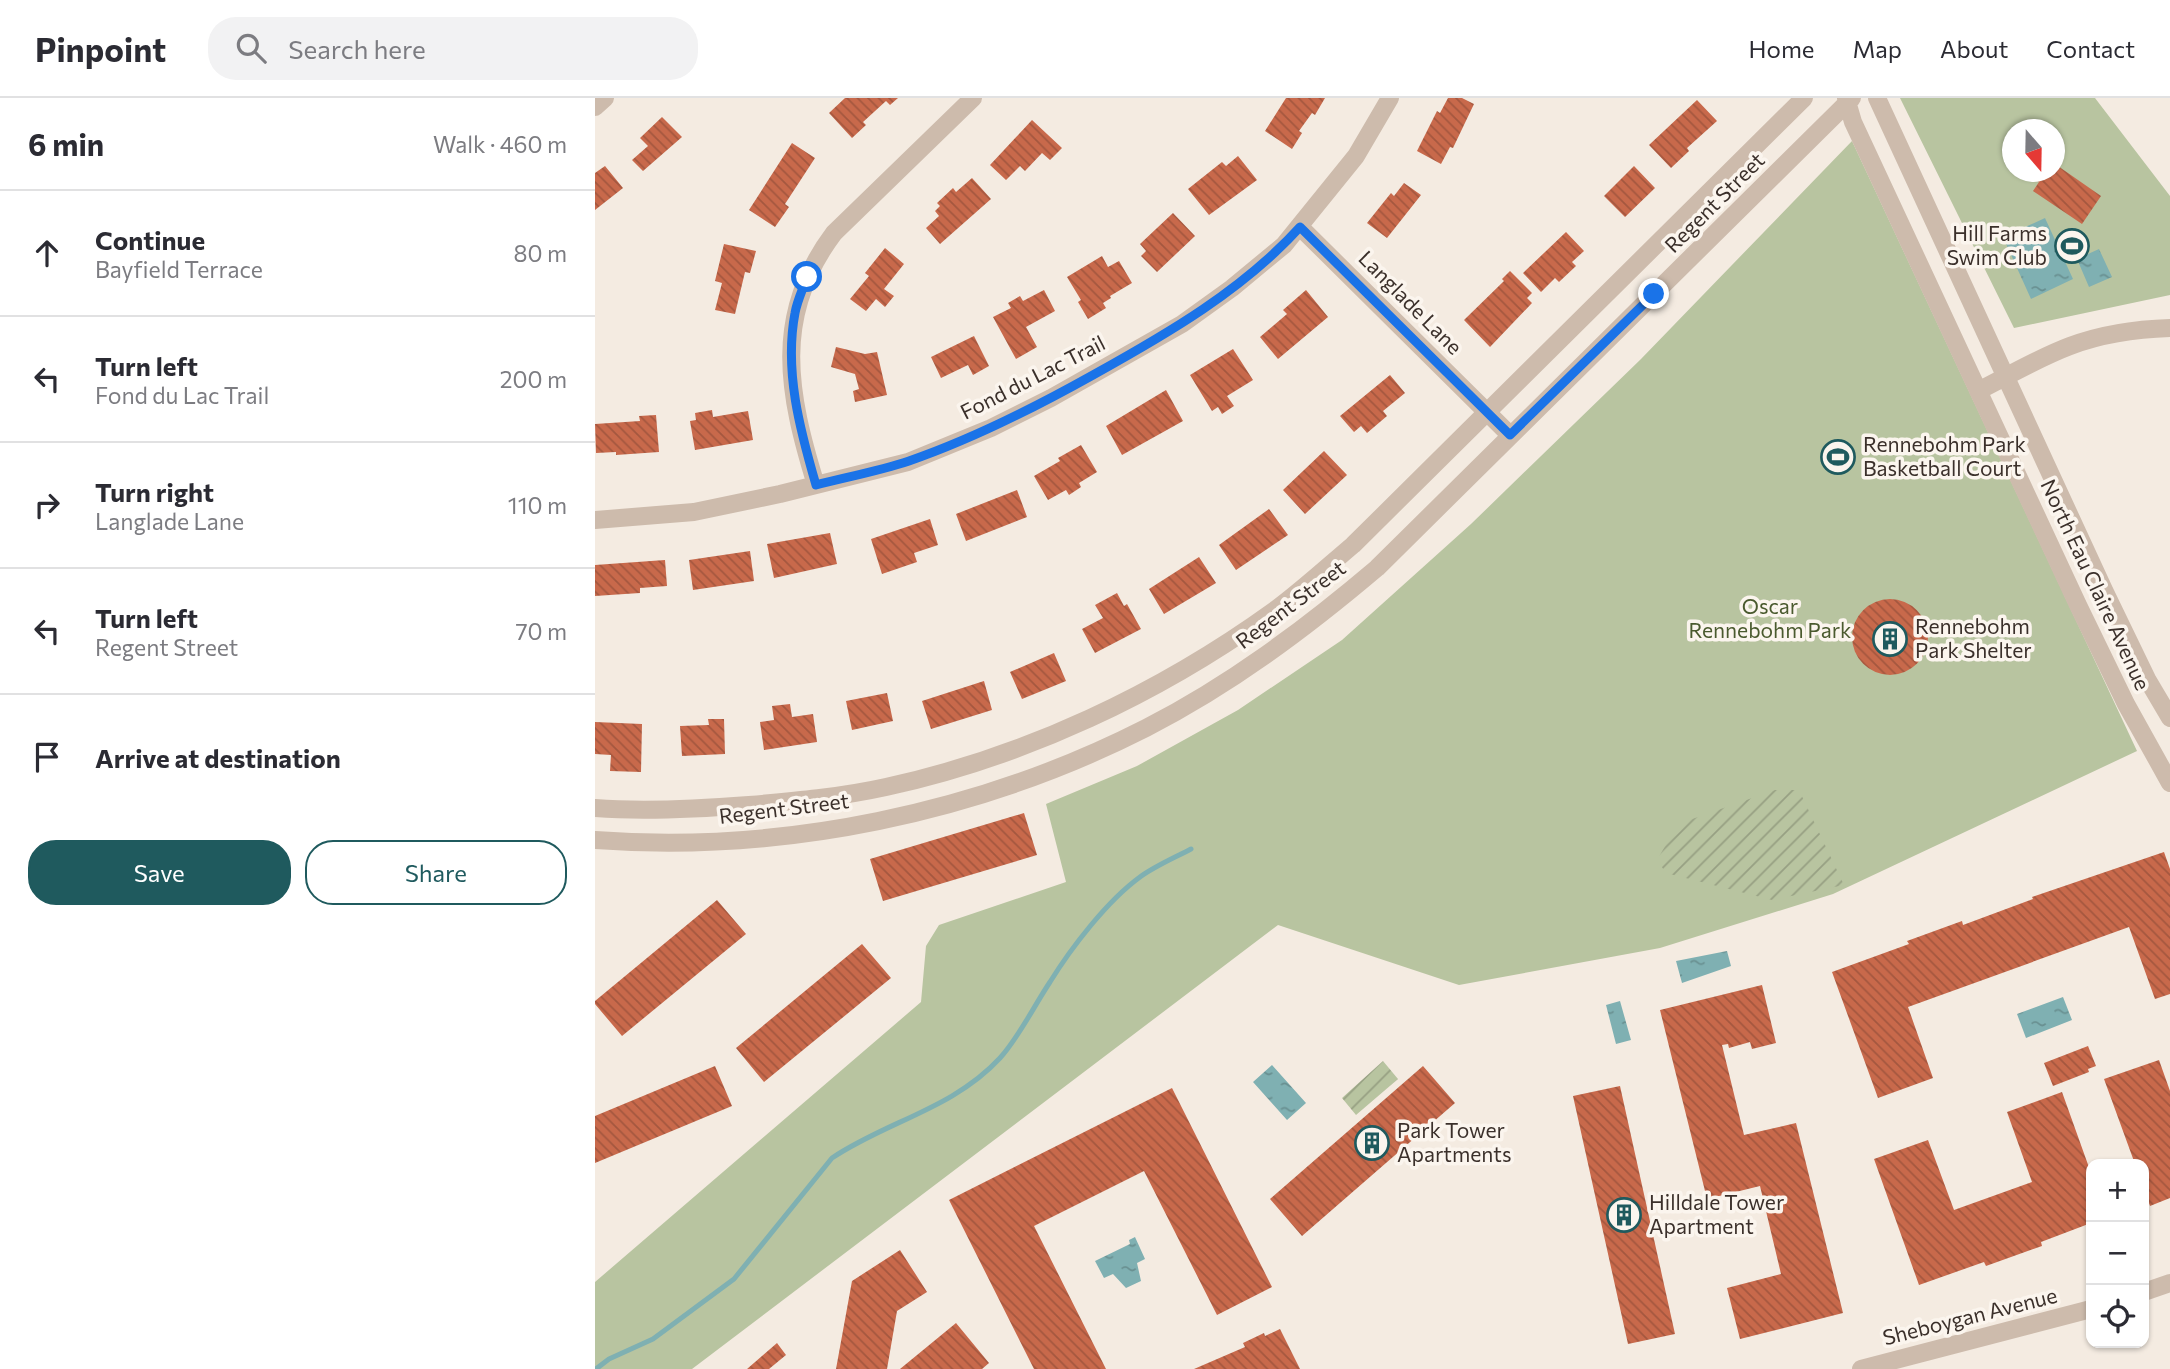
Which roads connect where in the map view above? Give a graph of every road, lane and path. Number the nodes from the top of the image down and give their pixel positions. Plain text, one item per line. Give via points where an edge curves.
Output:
1 (605, 98) edge
2 (973, 98) edge
3 (1390, 98) edge
4 (1804, 98) edge
5 (1877, 98) edge
6 (1848, 100) edge
7 (595, 107) edge
8 (1300, 227) junction
9 (2170, 328) edge
10 (2006, 377) junction
11 (1978, 391) junction
12 (1488, 412) junction
13 (1510, 435) junction
14 (816, 485) junction
15 (595, 520) edge
16 (2170, 718) edge
17 (2170, 783) edge
18 (595, 808) edge
19 (595, 840) edge
20 (2170, 1283) edge
21 (2149, 1290) edge
22 (2086, 1310) edge
23 (1861, 1369) edge

1 - 7 street
2 - 14 street via 834,233 807,277 795,311 790,372
3 - 8 street, Fond du Lac Trail via 1356,156
4 - 12 street, Regent Street
5 - 10 street, North Eau Claire Avenue
6 - 11 street, North Eau Claire Avenue via 1853,122
6 - 13 street, Regent Street
8 - 12 street, Langlade Lane
8 - 14 street, Fond du Lac Trail via 1242,280 1182,324 1051,398 908,461
9 - 10 street via 2104,336
10 - 11 street
10 - 16 street, North Eau Claire Avenue via 2147,680
11 - 17 street, North Eau Claire Avenue via 2078,606
12 - 13 street, Langlade Lane
12 - 18 street, Regent Street via 1353,545 1276,609 1180,671 1089,718 954,769 873,789 810,800 696,810
13 - 19 street, Regent Street via 1377,568 1293,636 1176,711 1084,755 963,800 819,831 694,842
14 - 15 street, Fond du Lac Trail via 694,512
20 - 21 street
22 - 23 street, Sheboygan Avenue

